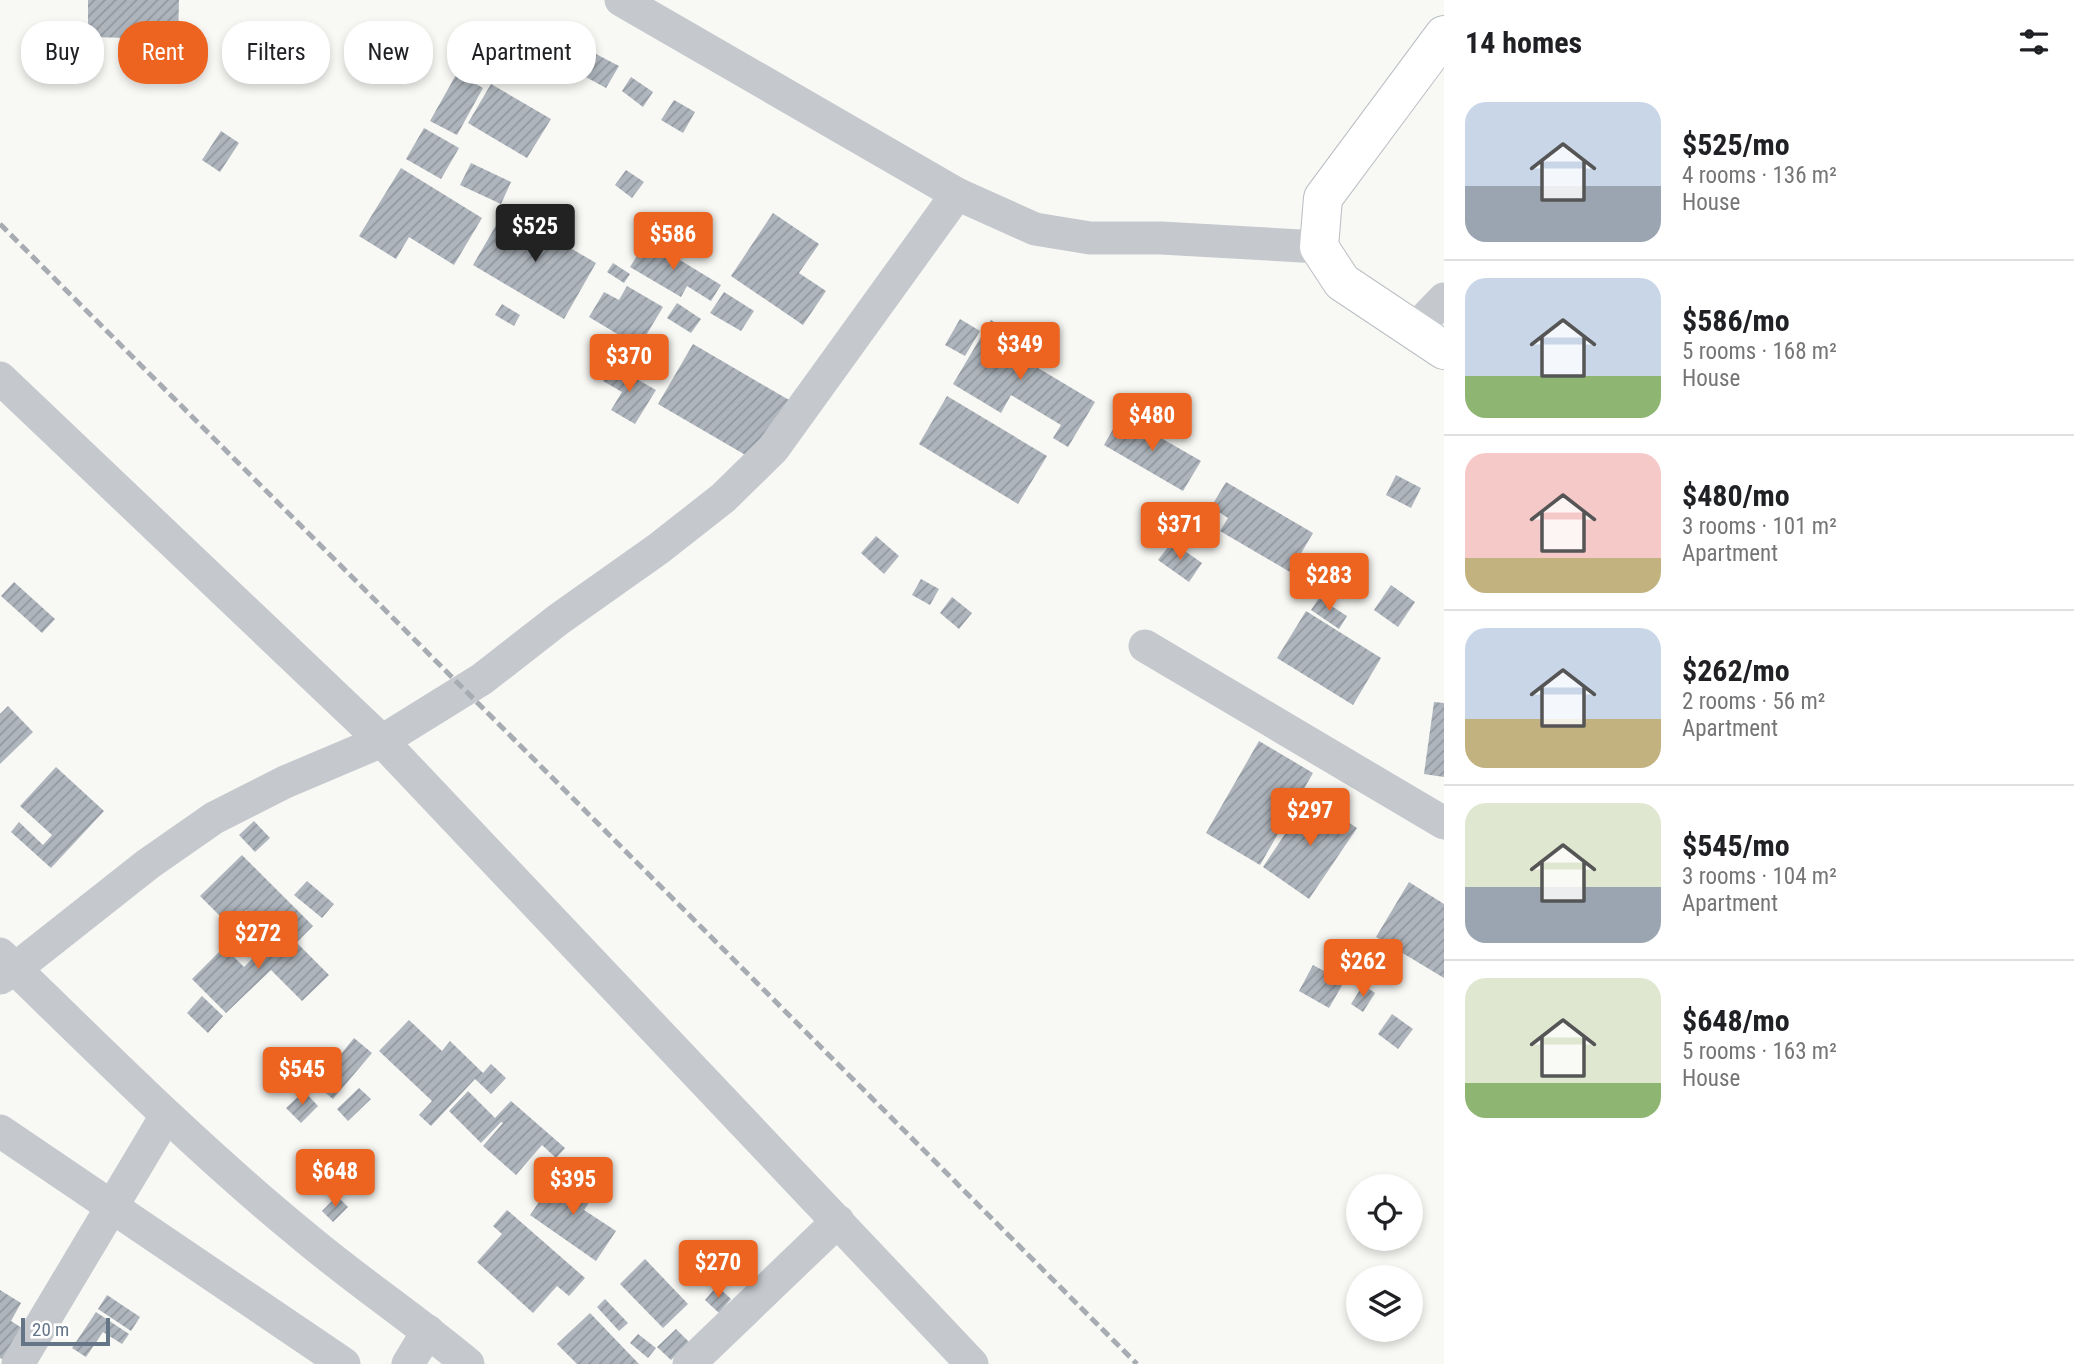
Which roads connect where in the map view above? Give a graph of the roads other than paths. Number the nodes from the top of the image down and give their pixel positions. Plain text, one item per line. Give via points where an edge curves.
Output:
1 (621, 0) edge
2 (1444, 35) edge
3 (957, 194) junction
4 (1319, 247) junction
5 (1444, 299) edge
6 (1429, 340) edge
7 (0, 378) edge
8 (1144, 646) dead end
9 (382, 741) junction
10 (1444, 823) edge
11 (5, 967) edge
12 (166, 1116) junction
13 (0, 1131) edge
14 (113, 1207) junction
15 (838, 1221) junction
16 (428, 1331) junction
17 (18, 1364) edge
18 (344, 1364) edge
19 (408, 1364) edge
20 (468, 1364) edge
21 (689, 1364) edge
22 (972, 1364) edge

1 - 3 street
2 - 4 street via 1323,198
3 - 4 street via 1035,229 1090,237
3 - 9 street via 773,449 723,498 482,679
4 - 6 street via 1342,282
5 - 6 street
7 - 9 street
8 - 10 street
9 - 11 street via 214,818
9 - 15 street
11 - 12 street
12 - 14 street
12 - 16 street via 301,1234
13 - 14 street
14 - 17 street
14 - 18 street
15 - 21 street
15 - 22 street
16 - 19 street
16 - 20 street

